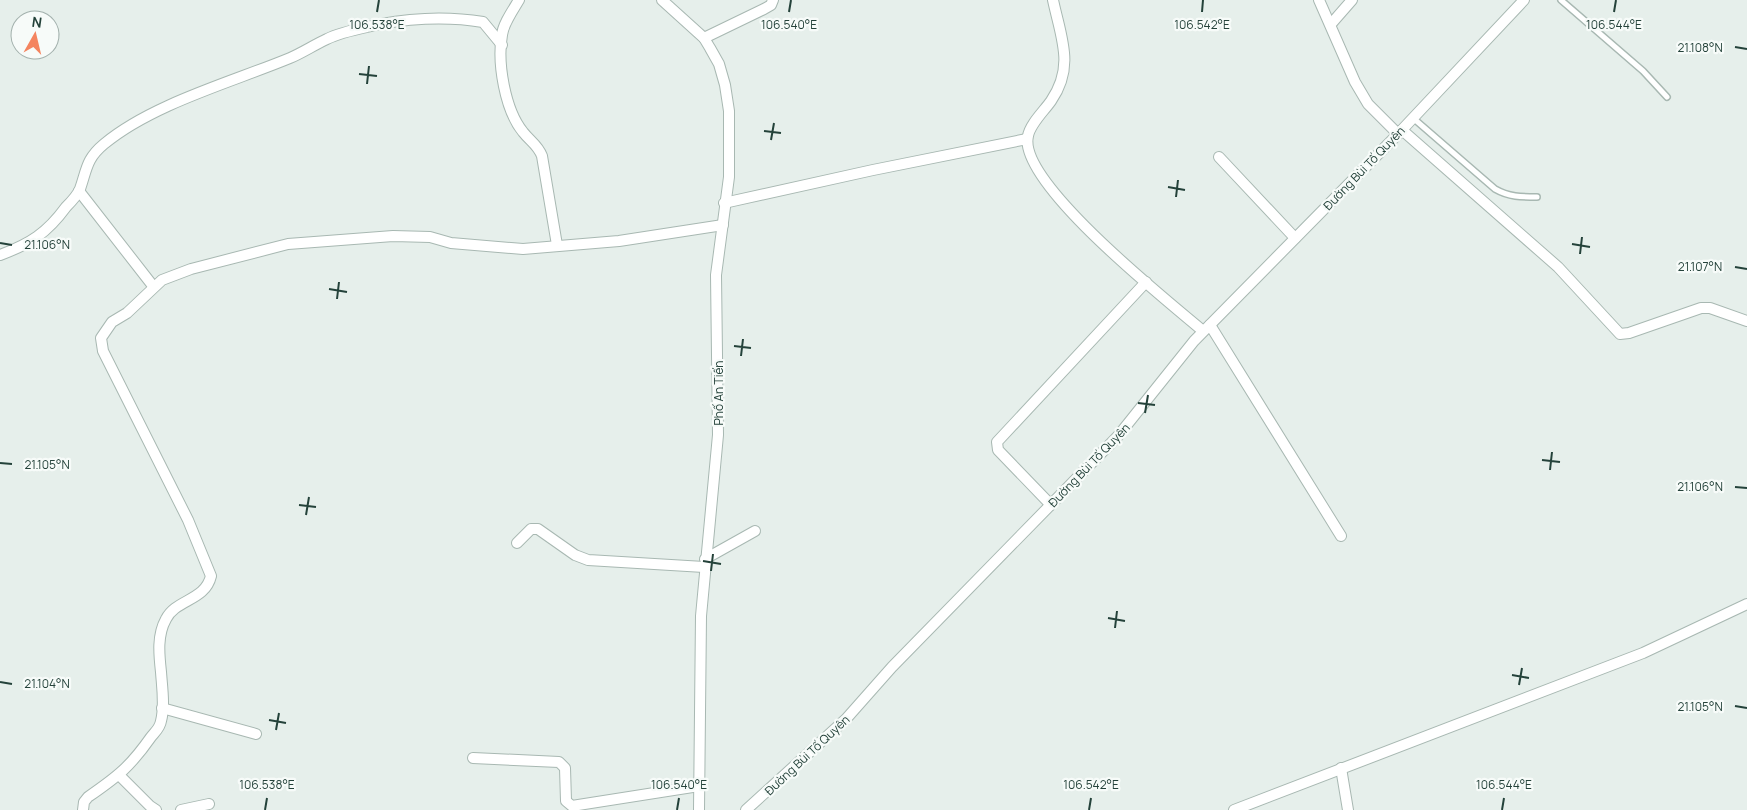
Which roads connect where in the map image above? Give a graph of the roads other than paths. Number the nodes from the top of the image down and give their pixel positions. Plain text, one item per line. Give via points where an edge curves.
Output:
1 (519, 0) edge
2 (662, 0) edge
3 (773, 0) edge
4 (1052, 0) edge
5 (1320, 0) edge
6 (1352, 0) edge
7 (1524, 0) edge
8 (1561, 0) edge
9 (1331, 24) junction
10 (704, 38) junction
11 (502, 45) junction
12 (1667, 97) dead end
13 (1413, 118) junction
14 (1400, 132) junction
15 (1027, 139) junction
16 (1219, 157) dead end
17 (79, 190) junction
18 (1537, 197) dead end
19 (724, 204) junction
20 (723, 225) junction
21 (1295, 238) junction
22 (556, 245) junction
23 (0, 255) edge
24 (1146, 282) junction
25 (153, 286) junction
26 (1747, 321) edge
27 (1207, 328) junction
28 (1051, 505) junction
29 (756, 532) dead end
30 (1341, 536) dead end
31 (517, 544) dead end
32 (704, 563) junction
33 (1747, 604) edge
34 (162, 708) junction
35 (256, 734) dead end
36 (473, 758) dead end
37 (1341, 768) junction
38 (120, 776) junction
39 (699, 786) junction
40 (209, 804) dead end
41 (83, 810) edge
42 (156, 810) edge
43 (181, 810) edge
44 (699, 810) edge
45 (746, 810) edge
46 (1234, 810) edge
47 (1348, 810) edge

1 - 11 street via 502,34
2 - 10 street, Phố An Tiến
3 - 10 street via 764,9
4 - 15 street via 1066,69 1057,92
5 - 9 street
6 - 9 street
7 - 13 street, Đường Bùi Tố Quyên
8 - 12 lane via 1643,71
9 - 14 street via 1355,82 1368,104
10 - 19 street, Phố An Tiến via 719,64 729,111 729,178
11 - 17 street via 483,22 456,18 390,23 343,33 292,57 200,92 142,120 105,143 92,156 85,166
11 - 22 street via 502,71 509,108 523,132 539,148
13 - 14 street, Đường Bùi Tố Quyên
13 - 18 lane via 1495,189 1511,196
14 - 21 street, Đường Bùi Tố Quyên
14 - 26 street via 1558,267 1620,334 1701,308
15 - 19 street
15 - 24 street via 1031,159 1046,182 1079,220
16 - 21 street
17 - 23 street via 52,227 35,239
17 - 25 street
19 - 20 street, Phố An Tiến
20 - 22 street via 619,240
20 - 32 street, Phố An Tiến via 716,275 718,435
21 - 27 street, Đường Bùi Tố Quyên
22 - 25 street via 489,247 393,236 288,244 191,269
24 - 27 street
24 - 28 street via 997,442 998,450
25 - 34 street via 127,313 112,322 101,338 103,350 188,520 210,576 209,585 202,593 177,607 162,628 159,649
27 - 28 street, Đường Bùi Tố Quyên via 1118,436
27 - 30 street
28 - 45 street, Đường Bùi Tố Quyên via 892,667 846,719
29 - 32 street
31 - 32 street via 531,529 538,529 575,555 588,560
32 - 39 street, Phố An Tiến
33 - 37 street via 1643,653
34 - 35 street
34 - 38 street via 159,728
36 - 39 street via 559,762 565,768 566,802 572,806
37 - 46 street
37 - 47 street
38 - 41 street via 88,797
38 - 42 street
39 - 44 street, Phố An Tiến
40 - 43 street

